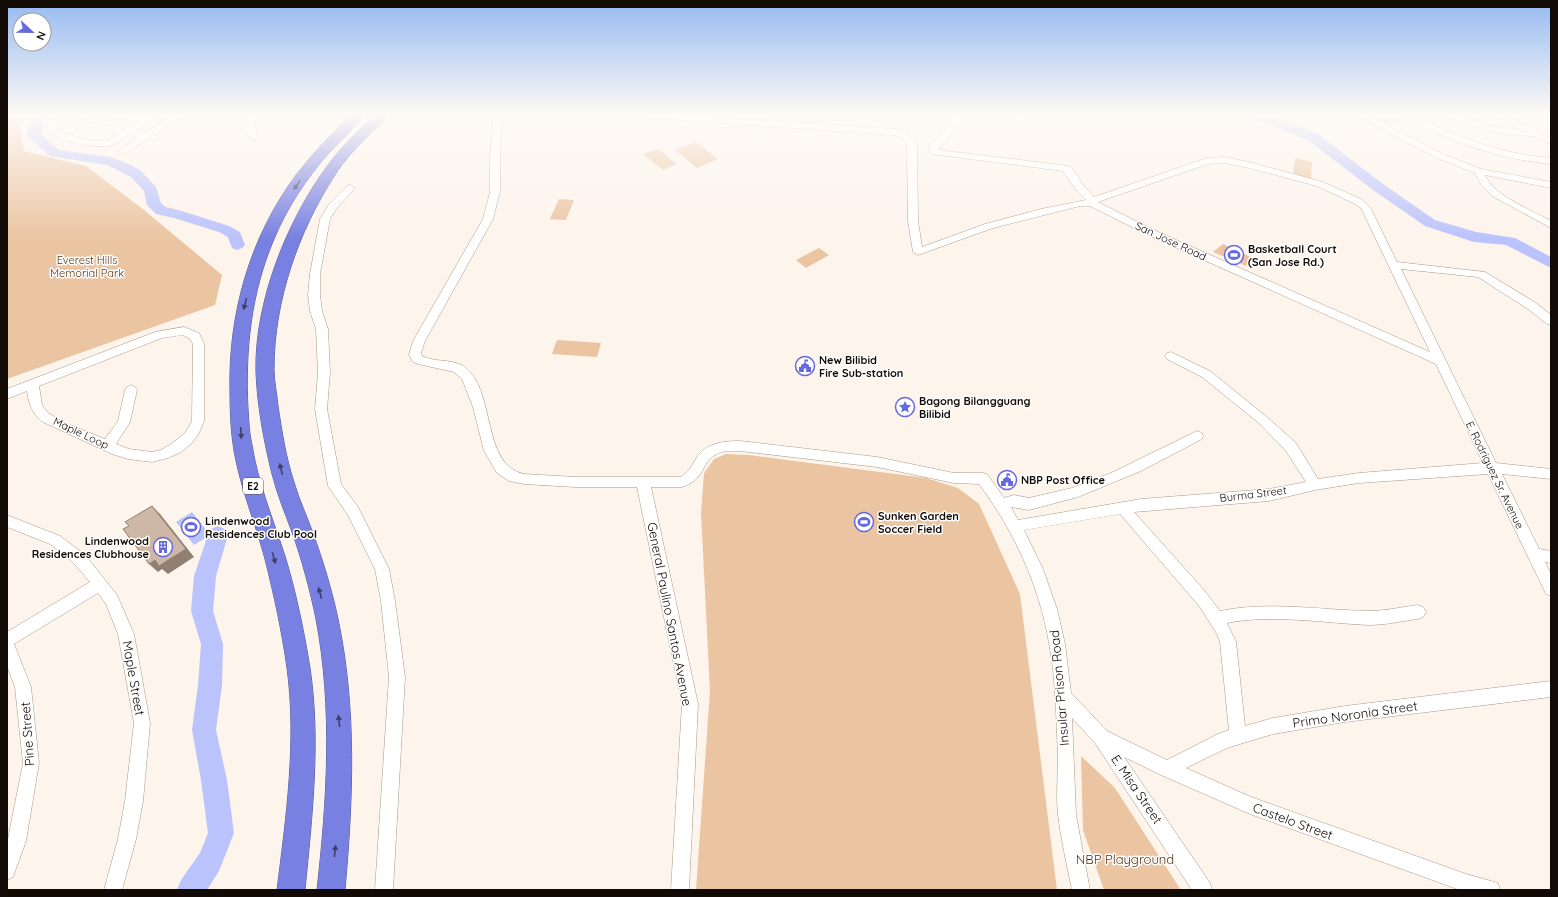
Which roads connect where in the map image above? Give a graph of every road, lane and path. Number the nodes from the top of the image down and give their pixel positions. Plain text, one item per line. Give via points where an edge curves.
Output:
1 (320, 156) edge
2 (344, 156) edge
3 (495, 156) edge
4 (912, 156) edge
5 (964, 156) edge
6 (1440, 156) edge
7 (1515, 156) edge
8 (1551, 161) edge
9 (1479, 171) junction
10 (1551, 185) edge
11 (350, 188) dead end
12 (1090, 202) junction
13 (1551, 216) edge
14 (1539, 218) junction
15 (1551, 224) edge
16 (1394, 265) junction
17 (1551, 321) edge
18 (1171, 356) dead end
19 (1439, 361) junction
20 (32, 384) junction
21 (131, 390) dead end
22 (7, 394) edge
23 (1197, 436) dead end
24 (108, 446) junction
25 (1492, 468) junction
26 (1551, 474) edge
27 (643, 483) junction
28 (1315, 485) junction
29 (1002, 504) junction
30 (1123, 508) junction
31 (7, 521) edge
32 (1015, 526) junction
33 (1534, 555) junction
34 (1551, 557) edge
35 (100, 584) junction
36 (1551, 589) edge
37 (1418, 612) dead end
38 (1217, 618) junction
39 (7, 640) edge
40 (7, 646) edge
41 (1551, 689) edge
42 (1062, 695) junction
43 (1238, 736) junction
44 (1101, 737) junction
45 (1167, 769) junction
46 (7, 871) edge
47 (113, 890) edge
48 (291, 890) edge
49 (331, 890) edge
50 (384, 890) edge
51 (680, 890) edge
52 (1081, 890) edge
53 (1203, 890) edge
54 (1491, 890) edge

1 -> 48 highway, E2 via 295,187 277,216 261,250 244,306 239,341 238,384 242,444 288,612 299,671 301,788
49 -> 2 highway via 340,775 340,733 333,666 323,605 306,541 284,482 272,428 265,370 274,302 287,257 328,175
3 - 27 street via 495,192 488,218 423,332 415,355 424,362 455,367 469,377 491,451 496,462 508,474 536,481
4 - 12 street, San Jose Road via 913,221 918,252 989,226
5 - 12 street via 1068,169
6 - 9 street
7 - 8 street
9 - 10 street
9 - 14 street via 1483,181 1494,194
11 - 50 street via 332,206 325,219 315,274 314,295 322,329 324,373 321,409 335,486 353,511 382,569 397,677
12 - 16 street, E. Rodriguez Sr. Avenue via 1207,161 1224,160 1246,164 1320,184 1363,205
12 - 19 street, San Jose Road via 1152,233
13 - 14 street
14 - 15 street
16 - 17 street via 1481,274
16 - 19 street, E. Rodriguez Sr. Avenue
18 - 28 street via 1206,374 1264,421 1290,447
19 - 25 street, E. Rodriguez Sr. Avenue
20 - 22 street
20 - 24 street, Maple Loop via 39,411 48,418
20 - 24 street, Maple Loop via 158,335 184,331 192,334 198,339 200,352 198,421 195,432 186,442 170,452 151,458 131,456
21 - 24 street via 124,422
23 - 29 street via 1146,463 1079,490 1034,503 1014,501
25 - 26 street, Burma Street
25 - 28 street, Burma Street via 1359,478
25 - 33 street, E. Rodriguez Sr. Avenue
27 - 29 street, Insular Prison Road via 682,482 690,478 704,456 713,449 733,446 906,467 949,478 982,478
27 - 51 street, General Paulino Santos Avenue via 690,704
28 - 30 street, Burma Street via 1268,495
29 - 32 street, Insular Prison Road
30 - 32 street, Burma Street
30 - 38 street
31 - 35 street, Maple Street via 55,540 75,555
32 - 42 street, Insular Prison Road via 1046,599 1059,654
33 - 34 street
33 - 36 street, E. Rodriguez Sr. Avenue
35 - 39 street
35 - 47 street, Maple Street via 112,600 126,634 142,723 128,839
37 - 38 street via 1371,618 1242,613
38 - 43 street via 1228,642
40 - 46 street, Pine Street via 24,687 31,762 17,841
41 - 43 street, Primo Noronia Street via 1345,714 1272,726
42 - 44 street, E. Misa Street
42 - 52 street, Insular Prison Road via 1067,814
43 - 45 street, Primo Noronia Street via 1224,740
44 - 45 street, Castelo Street
44 - 53 street, E. Misa Street
45 - 54 street, Castelo Street via 1250,805

